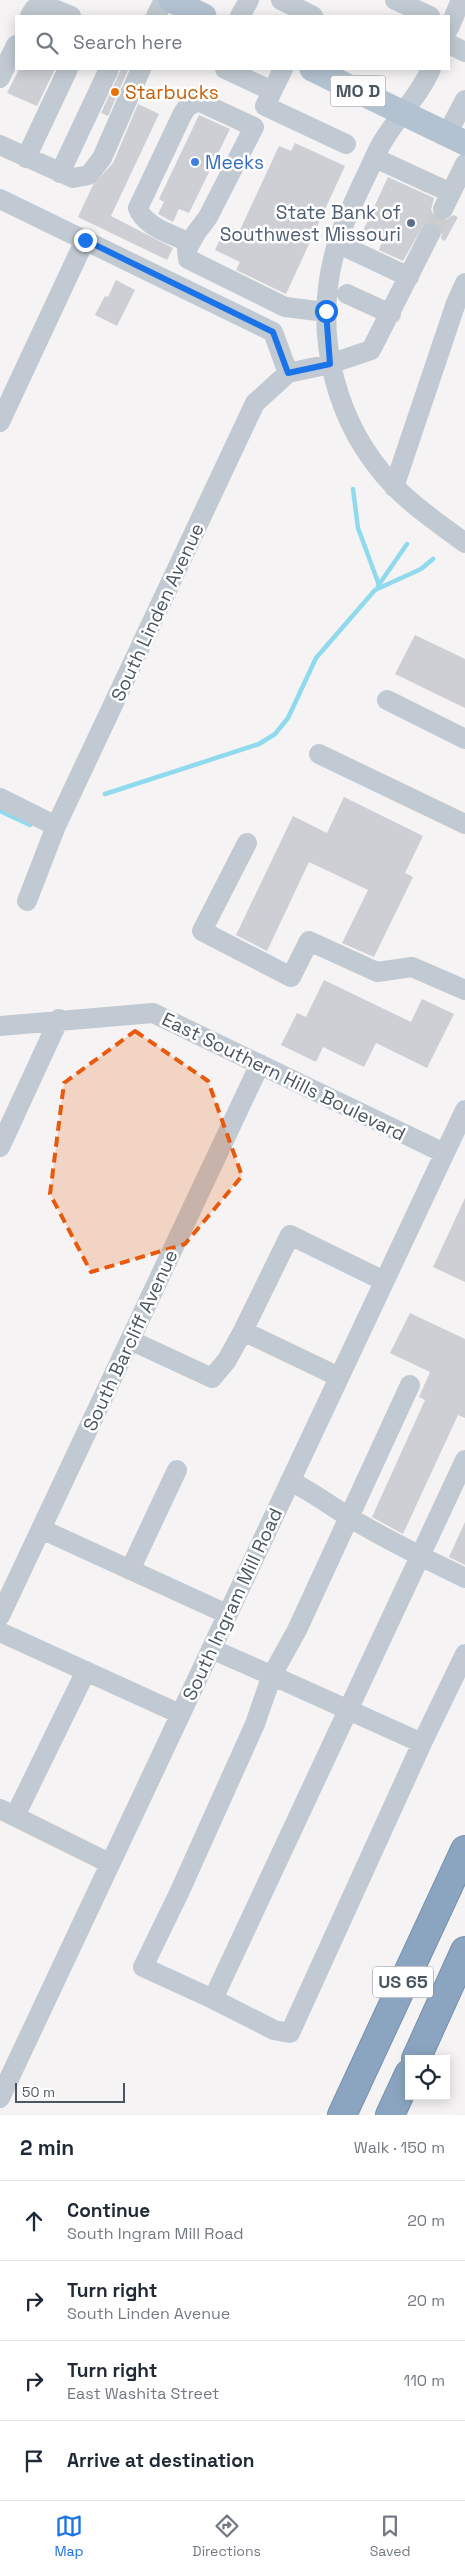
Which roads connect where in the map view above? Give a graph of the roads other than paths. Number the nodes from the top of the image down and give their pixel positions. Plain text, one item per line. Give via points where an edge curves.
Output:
1 (164, 0) edge
2 (171, 0) edge
3 (249, 0) edge
4 (281, 0) edge
5 (395, 0) edge
6 (461, 0) edge
7 (200, 11) edge
8 (32, 13) edge
9 (69, 15) edge
10 (156, 15) edge
11 (241, 15) edge
12 (311, 15) edge
13 (426, 15) edge
14 (456, 37) edge
15 (15, 46) edge
16 (68, 70) edge
17 (109, 70) edge
18 (141, 70) edge
19 (226, 70) edge
20 (283, 70) edge
21 (314, 70) edge
22 (430, 70) edge
23 (0, 78) edge
24 (269, 99) junction
25 (465, 100) edge
26 (403, 113) junction
27 (254, 127) junction
28 (456, 139) edge
29 (346, 144) dead end
30 (0, 145) edge
31 (26, 158) junction
32 (375, 158) junction
33 (465, 164) edge
34 (60, 173) junction
35 (0, 199) edge
36 (430, 234) tunnel mouth
37 (85, 240) junction
38 (190, 243) junction
39 (337, 244) junction
40 (409, 277) junction
41 (465, 283) edge
42 (347, 294) dead end
43 (326, 312) junction
44 (390, 314) junction
45 (330, 364) junction
46 (288, 373) junction
47 (0, 422) edge
48 (394, 487) junction
49 (465, 543) edge
50 (387, 700) dead end
51 (465, 739) edge
52 (319, 754) dead end
53 (0, 798) edge
54 (465, 824) edge
55 (56, 826) junction
56 (247, 843) dead end
57 (26, 901) dead end
58 (465, 990) edge
59 (59, 1019) junction
60 (0, 1026) edge
61 (260, 1064) junction
62 (465, 1110) edge
63 (0, 1147) edge
64 (444, 1154) junction
65 (384, 1281) junction
66 (243, 1331) junction
67 (130, 1340) junction
68 (339, 1377) junction
69 (410, 1385) dead end
70 (465, 1460) edge
71 (177, 1470) dead end
72 (290, 1481) junction
73 (348, 1517) junction
74 (41, 1528) junction
75 (419, 1556) junction
76 (130, 1570) junction
77 (465, 1578) edge
78 (227, 1614) junction
79 (0, 1616) edge
80 (0, 1632) edge
81 (211, 1649) junction
82 (465, 1654) edge
83 (86, 1671) junction
84 (272, 1675) junction
85 (348, 1710) junction
86 (180, 1714) junction
87 (422, 1743) junction
88 (7, 1812) edge
89 (465, 1850) edge
90 (110, 1863) junction
91 (465, 1951) edge
92 (213, 1999) junction
93 (418, 2055) edge
94 (7, 2062) edge
95 (405, 2083) edge
96 (0, 2098) edge
97 (342, 2115) edge
98 (390, 2115) edge

1 - 10 street
2 - 7 main road
3 - 11 street
4 - 12 street
5 - 13 street
6 - 14 street
8 - 9 street via 44,5
15 - 23 street
16 - 31 street
17 - 34 street
18 - 34 street via 95,169 80,178
19 - 24 street
20 - 24 street
21 - 26 main road, MO D
22 - 26 street
24 - 27 street
24 - 29 street
25 - 28 street
26 - 28 main road, MO D
26 - 32 street
27 - 38 street via 212,210
27 - 38 street via 198,101 187,107 182,115 138,208 148,222
30 - 31 street
31 - 34 street
32 - 33 street via 447,201
32 - 39 street
35 - 37 street
36 - 40 street
37 - 46 street via 273,332
37 - 47 street
38 - 43 street via 186,254 197,265 285,306
39 - 40 street
39 - 43 street
40 - 44 street
41 - 48 street
42 - 44 street
43 - 45 street
44 - 45 street via 371,350
45 - 46 street
45 - 48 street via 350,423 370,457
46 - 55 street, South Linden Avenue via 255,403
48 - 49 street
50 - 51 street
52 - 54 street
53 - 55 street
55 - 57 street, South Linden Avenue
56 - 58 street via 202,931 291,977 309,941 377,972 412,967
59 - 60 street, East Southern Hills Boulevard
59 - 61 street, East Southern Hills Boulevard via 152,1013
59 - 63 street
61 - 64 street, East Southern Hills Boulevard
61 - 67 street, South Barcliff Avenue
62 - 64 street, South Ingram Mill Road
64 - 65 street, South Ingram Mill Road
65 - 66 street via 290,1235
65 - 68 street, South Ingram Mill Road
66 - 67 street via 227,1360 212,1378
66 - 68 street
67 - 74 street, South Barcliff Avenue
68 - 72 street, South Ingram Mill Road
69 - 73 street
70 - 75 street
71 - 76 street
72 - 73 street
72 - 78 street, South Ingram Mill Road
73 - 75 street
73 - 84 street via 297,1630
74 - 76 street
74 - 79 street, South Barcliff Avenue
75 - 77 street
75 - 85 street
76 - 78 street
78 - 81 street, South Ingram Mill Road
80 - 83 street
81 - 84 street
81 - 86 street, South Ingram Mill Road
82 - 87 street
83 - 86 street
83 - 88 street
84 - 85 street
84 - 92 street via 255,1724 143,1967
85 - 87 street
85 - 92 street
86 - 90 street, South Ingram Mill Road
87 - 92 street via 290,2033 274,2030
88 - 90 street
89 - 97 highway, US 65
90 - 94 street, South Ingram Mill Road
91 - 93 highway, US 65
94 - 96 street, South Ingram Mill Road
95 - 98 highway

